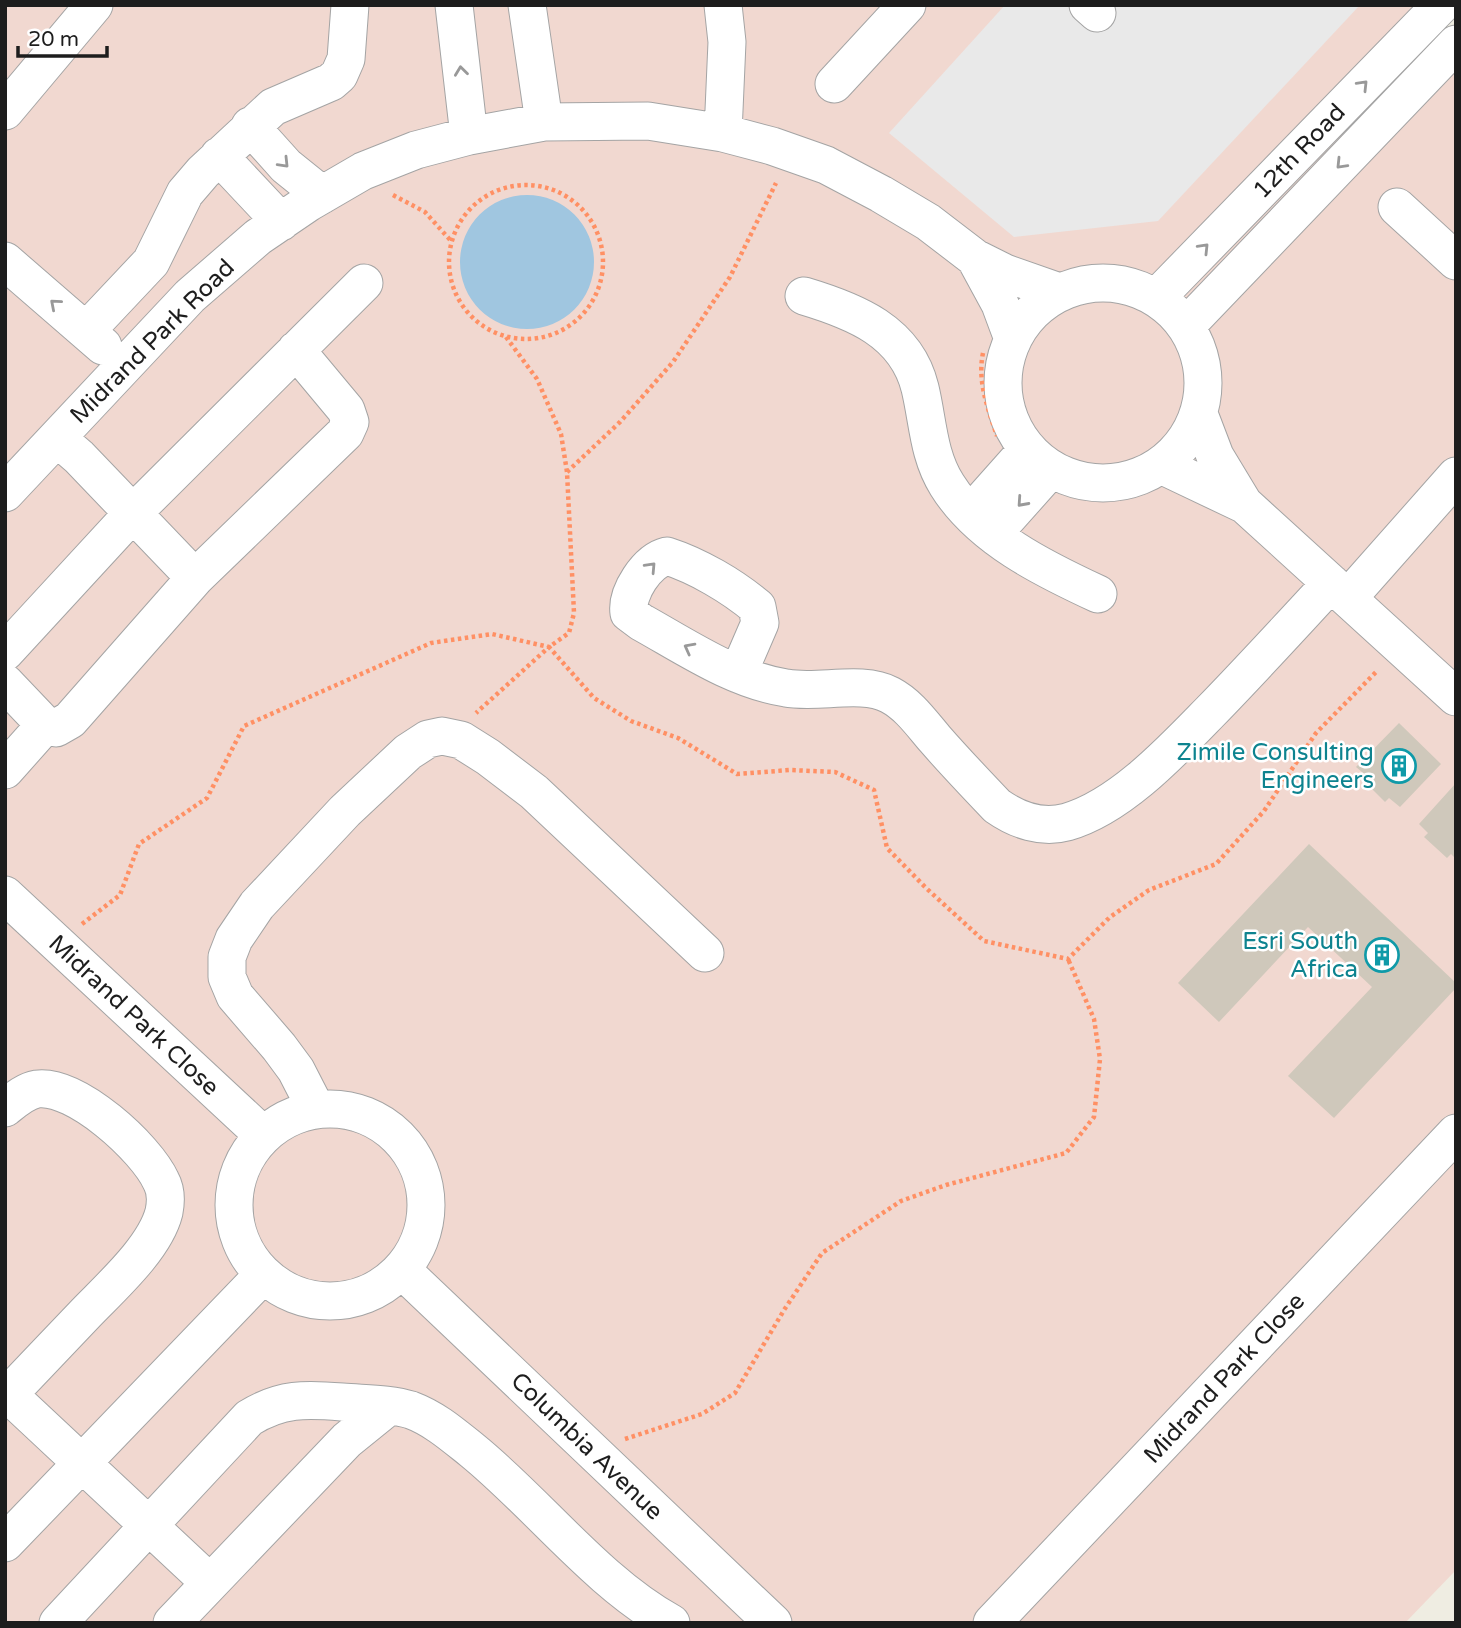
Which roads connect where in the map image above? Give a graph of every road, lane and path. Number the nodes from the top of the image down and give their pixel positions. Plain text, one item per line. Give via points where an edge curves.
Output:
1 (94, 5) edge
2 (454, 5) edge
3 (527, 5) edge
4 (723, 5) edge
5 (907, 5) edge
6 (1441, 5) edge
7 (350, 12) edge
8 (1456, 44) edge
9 (834, 84) dead end
10 (5, 111) edge
11 (544, 121) junction
12 (250, 126) junction
13 (723, 133) junction
14 (469, 136) junction
15 (219, 156) junction
16 (778, 179) dead end
17 (404, 190) dead end
18 (322, 195) junction
19 (393, 195) junction
20 (381, 201) dead end
21 (1397, 207) dead end
22 (281, 222) junction
23 (452, 242) junction
24 (975, 258) junction
25 (5, 261) edge
26 (1456, 261) edge
27 (364, 283) dead end
28 (1059, 292) junction
29 (804, 296) dead end
30 (1157, 297) junction
31 (1187, 325) junction
32 (86, 331) junction
33 (999, 340) junction
34 (296, 350) junction
35 (125, 365) junction
36 (1199, 414) junction
37 (57, 438) junction
38 (1031, 462) junction
39 (1161, 465) junction
40 (567, 471) dead end
41 (1456, 476) edge
42 (5, 493) edge
43 (1244, 504) junction
44 (132, 513) junction
45 (982, 524) junction
46 (195, 578) junction
47 (1340, 591) junction
48 (1098, 594) dead end
49 (5, 652) edge
50 (738, 674) dead end
51 (5, 683) edge
52 (1456, 697) edge
53 (45, 725) junction
54 (449, 737) junction
55 (5, 770) edge
56 (5, 895) edge
57 (79, 925) dead end
58 (705, 953) dead end
59 (1068, 959) dead end
60 (5, 1108) edge
61 (316, 1109) junction
62 (1456, 1133) edge
63 (263, 1135) junction
64 (402, 1270) junction
65 (262, 1275) junction
66 (7, 1396) edge
67 (389, 1406) junction
68 (591, 1450) junction
69 (83, 1464) junction
70 (147, 1524) junction
71 (5, 1543) edge
72 (209, 1582) junction
73 (58, 1623) edge
74 (172, 1623) edge
75 (671, 1623) edge
76 (773, 1623) edge
77 (992, 1623) edge

1 - 10 street
14 -> 2 street
3 - 11 street
4 - 13 street via 727,42
5 - 9 street
30 -> 6 street, 12th Road
7 - 12 street via 346,59 339,75 273,107
8 -> 31 street, 12th Road
11 - 13 street, Midrand Park Road via 649,121
11 - 14 street, Midrand Park Road
12 - 15 street
12 -> 18 street via 286,166
13 - 24 street, Midrand Park Road via 826,165 929,222
14 - 18 street, Midrand Park Road via 395,158
15 - 22 street
15 - 32 street via 185,193 151,262
16 - 40 path via 730,277 673,362 620,422
17 - 19 path
18 - 22 street, Midrand Park Road
19 - 20 path
19 - 23 path via 425,212
21 - 26 street
22 - 35 street, Midrand Park Road via 190,296
23 - 23 path via 462,220 478,202 499,190 523,185 547,188 569,197 587,214 603,258 601,282 574,322 553,334 530,339 506,337 484,327 466,311 454,290
24 - 28 street, Midrand Park Road
24 - 33 street, Midrand Park Road via 1000,304
32 -> 25 street
27 - 34 street
28 - 30 street via 1092,282 1125,284
28 - 33 street
29 - 45 street via 848,310 893,340 919,386 933,458 948,486
30 - 31 street
31 - 36 street via 1200,353 1204,384
32 - 35 street
33 - 38 street via 1003,396
33 - 38 path via 979,370 984,394 1001,447
34 - 44 street
34 - 46 street via 346,410 350,422 345,433
35 - 37 street, Midrand Park Road
36 - 39 street via 1190,434
36 - 43 street via 1215,456
37 - 42 street, Midrand Park Road
37 - 44 street
38 - 39 street via 1078,481 1107,484 1136,478
38 - 45 street
39 - 43 street
41 - 47 street
43 - 47 street
44 - 46 street
44 - 49 street
45 - 48 street via 1034,561
46 - 53 street via 70,720 56,728
47 - 50 street via 1173,750 1122,792 1065,823 1033,823 997,806 903,703 881,690 787,689
47 - 52 street
51 - 53 street
53 - 55 street
54 - 57 path via 549,647 492,634 430,643 244,726 207,798 139,844 120,895
54 - 58 street via 488,757 534,792
54 - 61 street via 428,739 408,752 345,811 257,905 227,957 235,996 290,1063
56 - 63 street, Midrand Park Close
59 - 68 path via 1094,1019 1100,1059 1094,1117 1066,1153 901,1201 822,1252 735,1394 702,1414
60 - 66 street via 35,1089 70,1094 111,1124 151,1164 165,1193 163,1213 151,1240
61 - 63 street via 287,1118
61 - 64 street via 345,1109 374,1118 398,1135 415,1159 425,1187 427,1216 418,1245
62 - 77 street, Midrand Park Close
63 - 65 street via 244,1160 234,1189 234,1221 244,1250
64 - 65 street via 378,1290 349,1301 318,1302 288,1293
64 - 68 street, Columbia Avenue
65 - 69 street
66 - 69 street
67 - 70 street via 315,1400 266,1407 249,1418
67 - 72 street via 347,1440
67 - 75 street via 439,1424 505,1477 630,1595
68 - 76 street, Columbia Avenue
69 - 70 street
69 - 71 street
70 - 72 street
70 - 73 street
72 - 74 street

